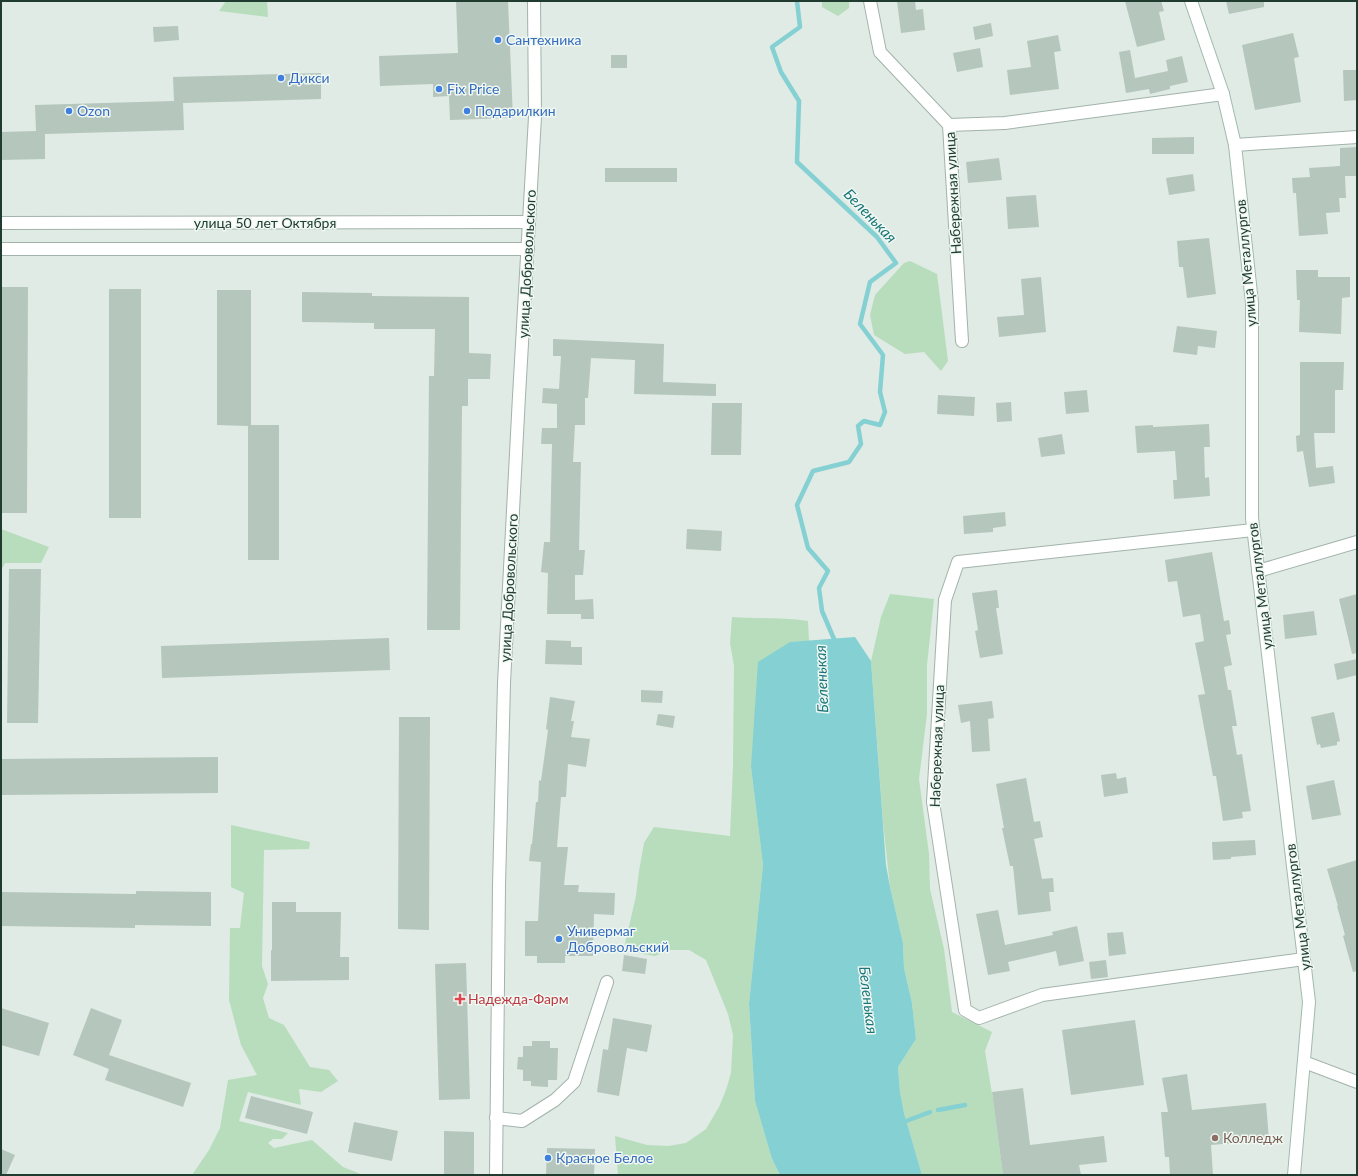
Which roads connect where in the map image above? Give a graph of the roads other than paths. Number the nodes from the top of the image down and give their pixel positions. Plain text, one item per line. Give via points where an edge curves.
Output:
1 (534, 1) edge
2 (870, 1) edge
3 (1191, 1) edge
4 (1223, 94) junction
5 (949, 125) junction
6 (1357, 137) edge
7 (1235, 145) junction
8 (529, 222) junction
9 (1, 223) edge
10 (1, 249) edge
11 (528, 250) junction
12 (962, 341) dead end
13 (1253, 530) junction
14 (1357, 542) edge
15 (1258, 571) junction
16 (1304, 959) junction
17 (607, 982) dead end
18 (1304, 1062) junction
19 (1357, 1082) edge
20 (496, 1118) junction
21 (496, 1175) edge
22 (1294, 1175) edge

1 - 8 street, улица Добровольского via 535,117
2 - 5 street, Набережная улица via 880,52
3 - 4 street, улица Металлургов
4 - 5 street via 1005,123
4 - 7 street, улица Металлургов
5 - 12 street, Набережная улица
6 - 7 street
7 - 13 street, улица Металлургов via 1252,303
8 - 9 street, улица 50 лет Октября
8 - 11 street, улица Добровольского
10 - 11 street, улица 50 лет Октября
11 - 20 street, улица Добровольского via 504,683
13 - 15 street, улица Металлургов
13 - 16 street, Набережная улица via 958,562 945,600 933,802 965,1010 979,1018 1042,995
14 - 15 street
15 - 16 street, улица Металлургов
16 - 18 street, улица Металлургов via 1309,1002
17 - 20 street via 574,1082 555,1100 522,1121
18 - 19 street
18 - 22 street, улица Металлургов
20 - 21 street, улица Добровольского

